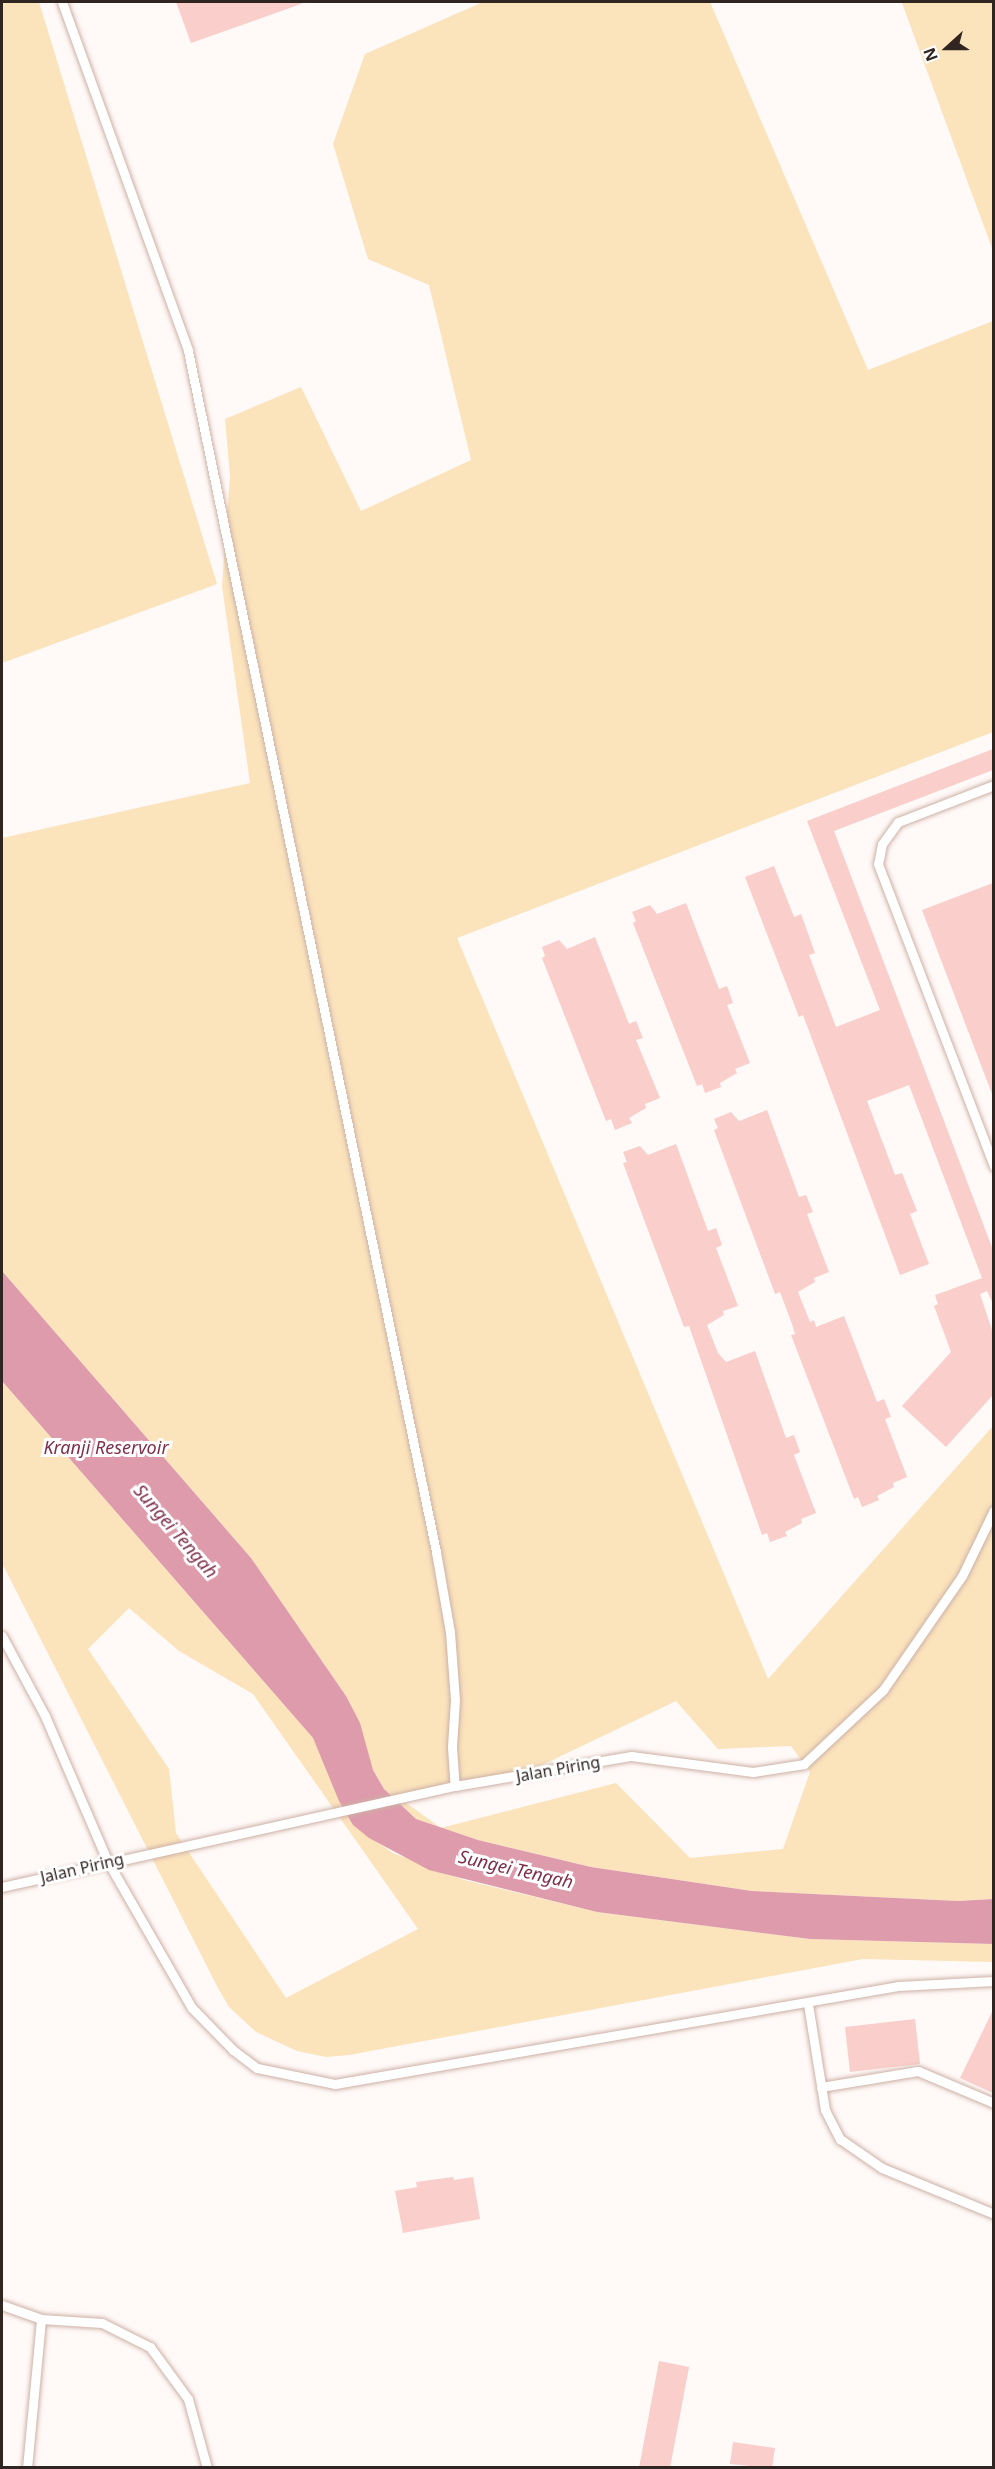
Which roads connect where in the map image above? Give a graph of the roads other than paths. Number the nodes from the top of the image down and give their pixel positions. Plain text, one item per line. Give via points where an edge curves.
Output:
1 (62, 2) edge
2 (993, 785) edge
3 (993, 1166) edge
4 (993, 1510) edge
5 (2, 1636) edge
6 (455, 1786) junction
7 (108, 1862) junction
8 (2, 1887) edge
9 (993, 1981) edge
10 (808, 2004) junction
11 (821, 2087) junction
12 (993, 2103) edge
13 (993, 2214) edge
14 (2, 2305) edge
15 (41, 2319) junction
16 (27, 2468) edge
17 (207, 2468) edge

1 - 6 lane via 188,351 436,1552 454,1689
2 - 3 lane via 898,822 882,844 878,864
4 - 6 lane, Jalan Piring via 962,1576 883,1690 804,1764 753,1772 631,1756
5 - 7 lane via 45,1716
6 - 7 lane, Jalan Piring
7 - 8 lane, Jalan Piring
7 - 10 lane via 192,2008 233,2050 257,2068 287,2076 335,2084
9 - 10 lane via 898,1986
10 - 11 lane
11 - 12 lane via 918,2072
11 - 13 lane via 825,2110 840,2139 882,2168
14 - 15 lane
15 - 16 lane
15 - 17 lane via 102,2323 150,2347 188,2399

